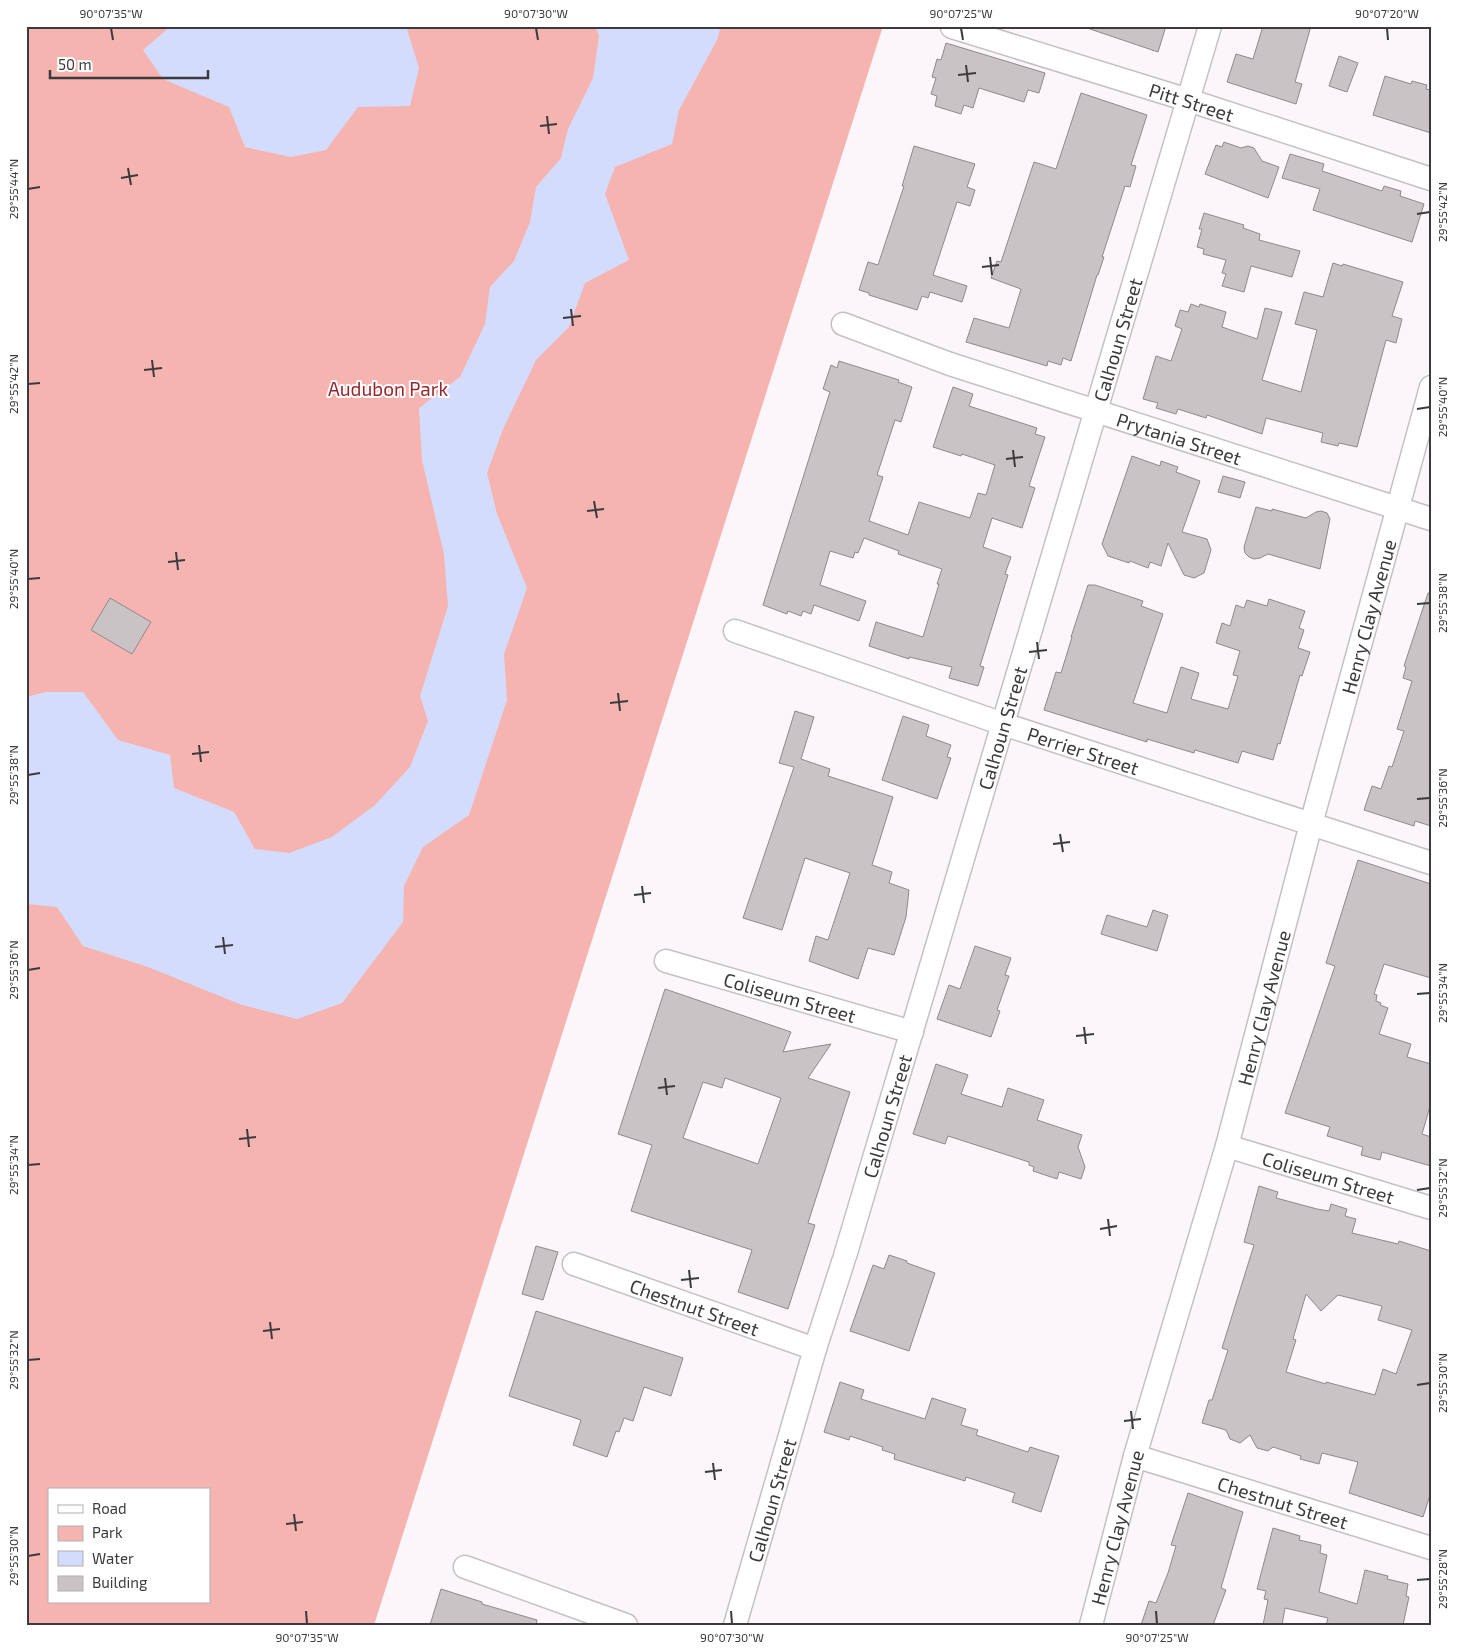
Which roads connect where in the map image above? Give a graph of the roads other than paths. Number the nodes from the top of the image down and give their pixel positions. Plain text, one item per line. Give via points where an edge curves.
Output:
1 (952, 26) edge
2 (1210, 26) edge
3 (1188, 100) junction
4 (1431, 179) edge
5 (843, 324) dead end
6 (1431, 387) edge
7 (1095, 411) junction
8 (1397, 508) junction
9 (1431, 519) edge
10 (735, 631) dead end
11 (1003, 724) junction
12 (1311, 824) junction
13 (1431, 863) edge
14 (666, 960) dead end
15 (912, 1032) junction
16 (1227, 1146) junction
17 (1431, 1208) edge
18 (574, 1264) dead end
19 (815, 1349) junction
20 (1135, 1456) junction
21 (1431, 1548) edge
22 (465, 1568) dead end
23 (626, 1625) edge
24 (735, 1625) edge
25 (1091, 1625) edge

1 - 3 street, Pitt Street
2 - 3 street, Calhoun Street
3 - 4 street, Pitt Street
3 - 7 street, Calhoun Street
5 - 7 street, Prytania Street via 950,364
6 - 8 street, Henry Clay Avenue
7 - 8 street, Prytania Street
7 - 11 street, Calhoun Street
8 - 9 street, Prytania Street
8 - 12 street, Henry Clay Avenue
10 - 11 street, Perrier Street
11 - 12 street, Perrier Street
11 - 15 street, Calhoun Street
12 - 13 street, Perrier Street
12 - 16 street, Henry Clay Avenue
14 - 15 street, Coliseum Street
15 - 19 street, Calhoun Street
16 - 17 street, Coliseum Street
16 - 20 street, Henry Clay Avenue
18 - 19 street, Chestnut Street
19 - 24 street, Calhoun Street
20 - 21 street, Chestnut Street
20 - 25 street, Henry Clay Avenue
22 - 23 street

